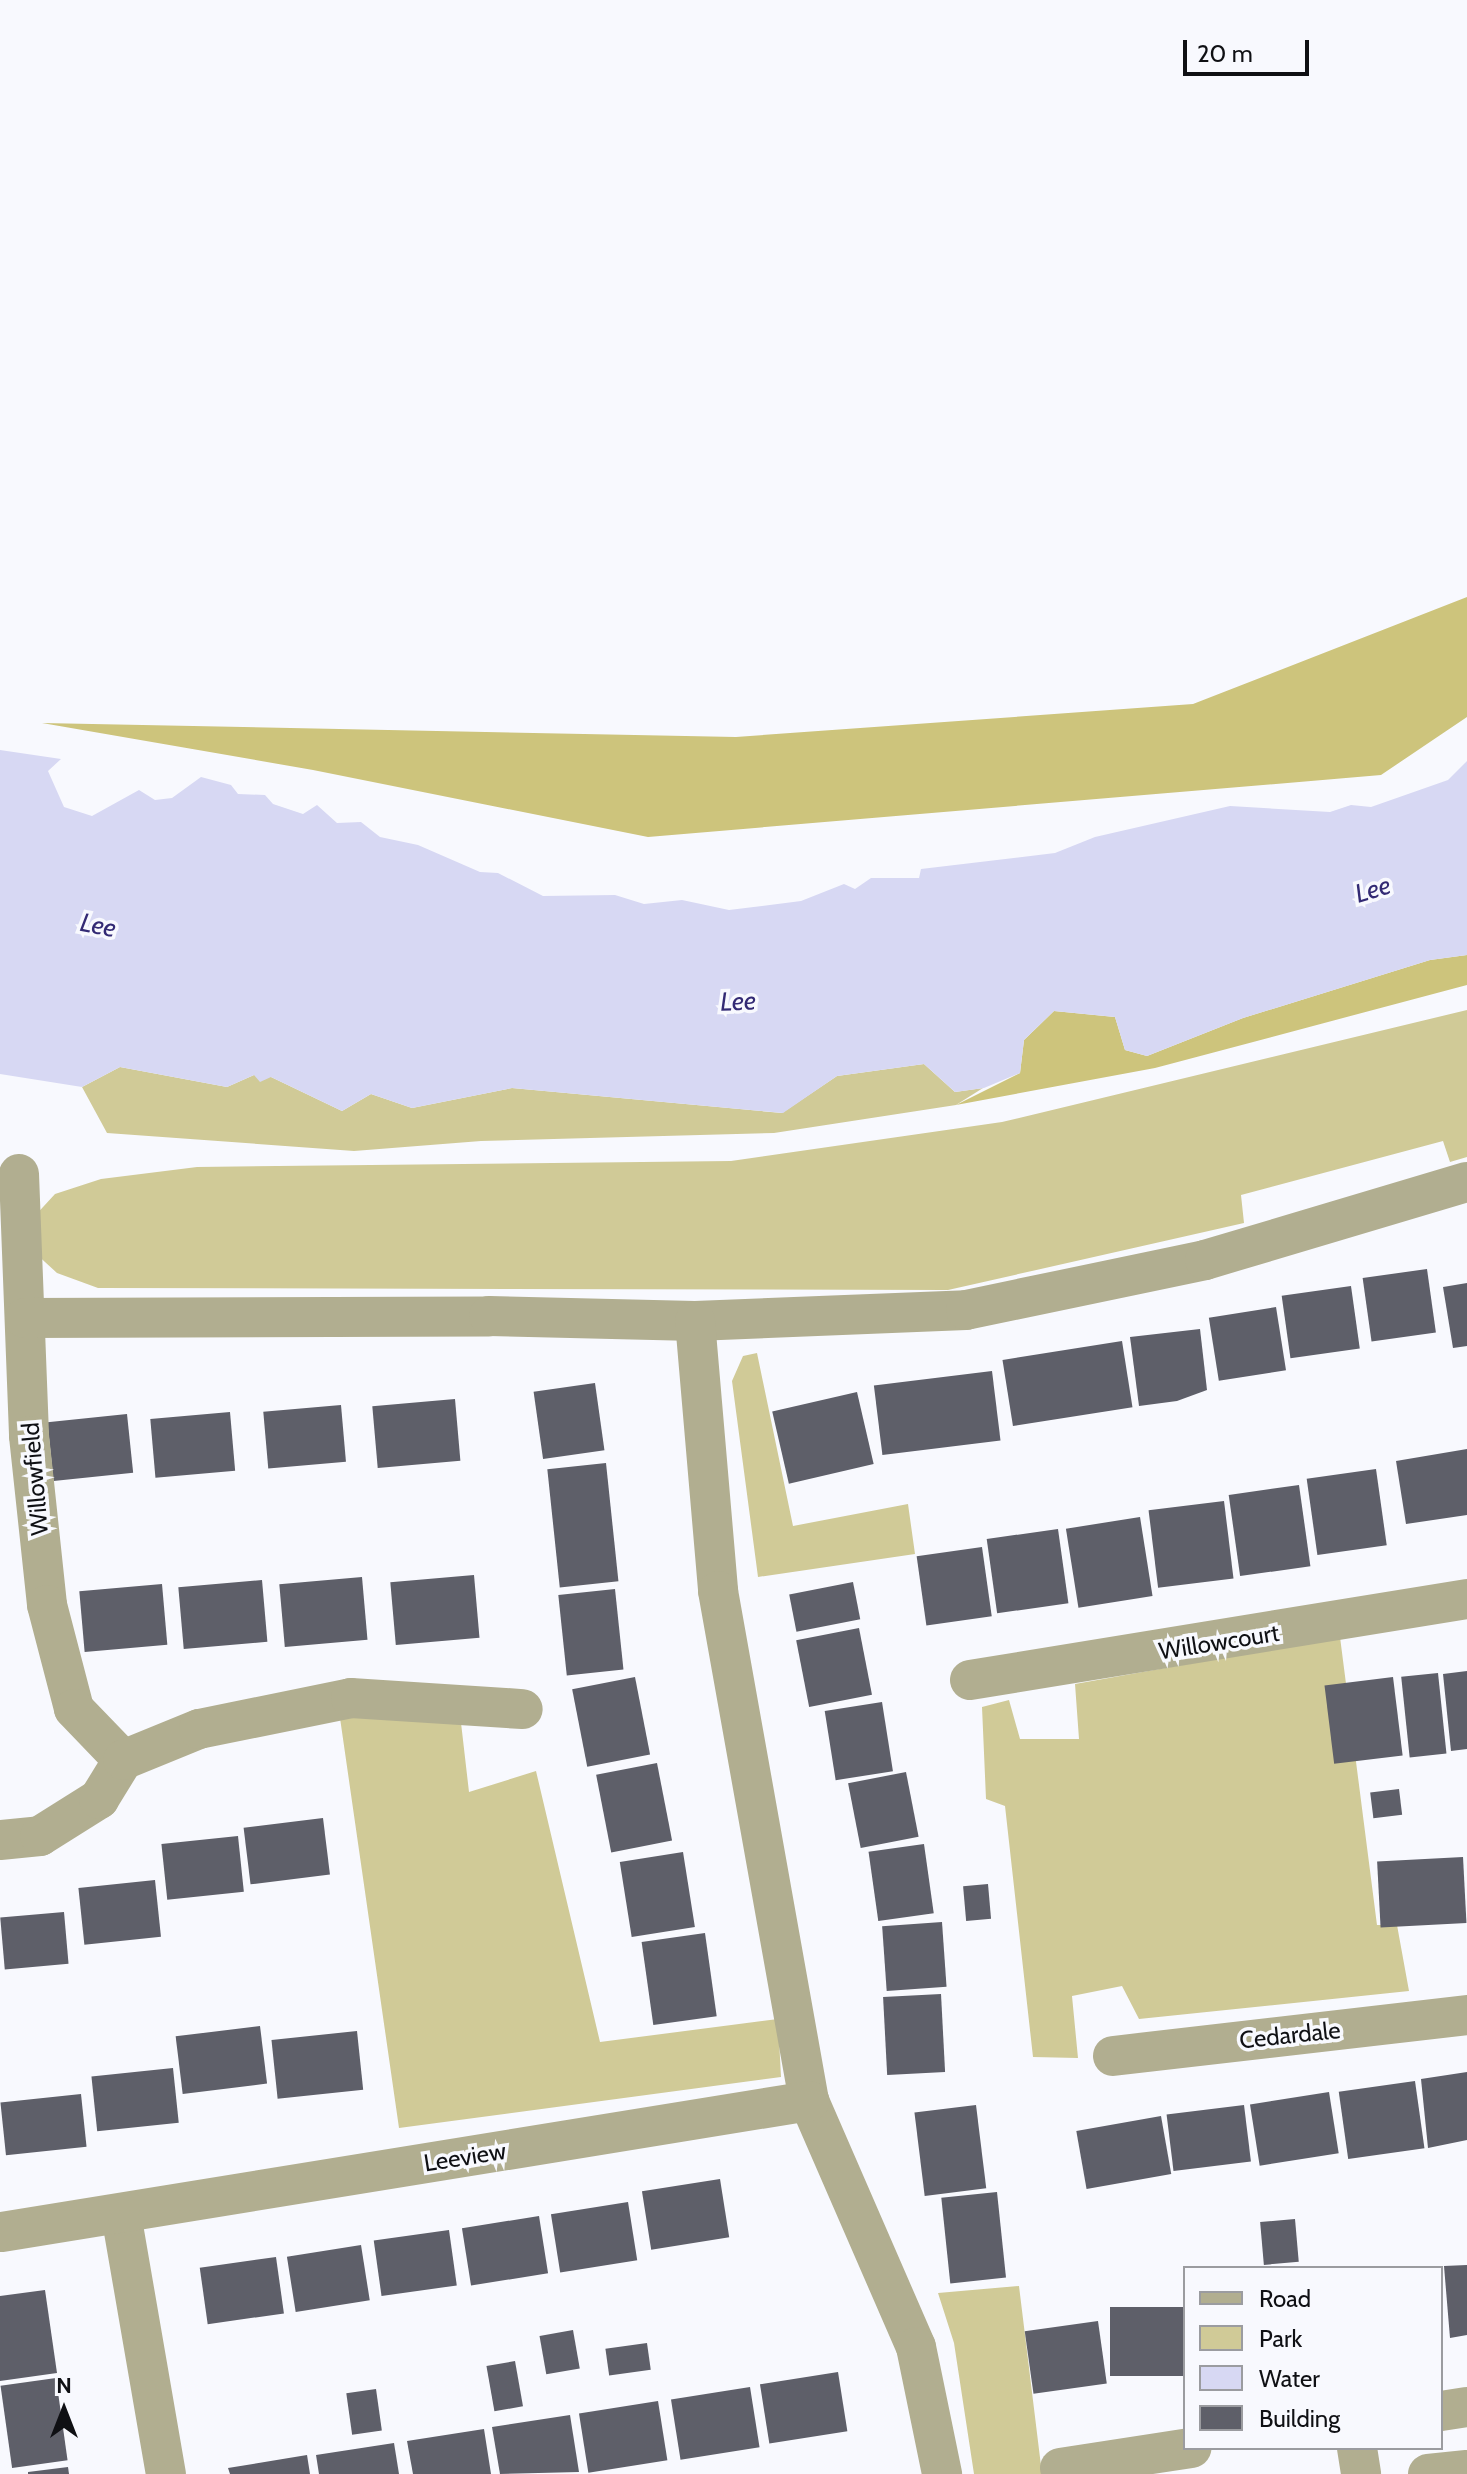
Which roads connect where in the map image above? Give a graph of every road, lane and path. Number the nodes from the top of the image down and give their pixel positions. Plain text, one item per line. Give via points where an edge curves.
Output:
1 (19, 1174) dead end
2 (1467, 1182) edge
3 (25, 1318) junction
4 (695, 1321) junction
5 (1467, 1599) edge
6 (970, 1680) dead end
7 (523, 1709) dead end
8 (123, 1760) junction
9 (0, 1840) edge
10 (1467, 2015) edge
11 (1113, 2056) dead end
12 (809, 2101) junction
13 (121, 2214) junction
14 (2, 2232) edge
15 (1467, 2407) edge
16 (1443, 2411) edge
17 (1183, 2449) edge
18 (1357, 2450) edge
19 (1060, 2468) dead end
20 (1467, 2470) edge
21 (166, 2474) edge
22 (942, 2474) edge
23 (1361, 2474) edge
24 (1428, 2474) edge

1 - 3 street, Willowfield
2 - 4 street via 1205,1260 966,1310
3 - 4 street via 489,1316
3 - 8 street, Willowfield via 29,1436 47,1605 74,1709
4 - 12 street via 718,1591
5 - 6 street, Willowcourt
7 - 8 street via 351,1698 199,1729
8 - 9 street via 99,1799 40,1836
10 - 11 street, Cedardale
12 - 13 street, Leeview
12 - 22 street via 916,2347
13 - 14 street, Leeview
13 - 21 street
15 - 16 street
17 - 19 street
18 - 23 street
20 - 24 street

